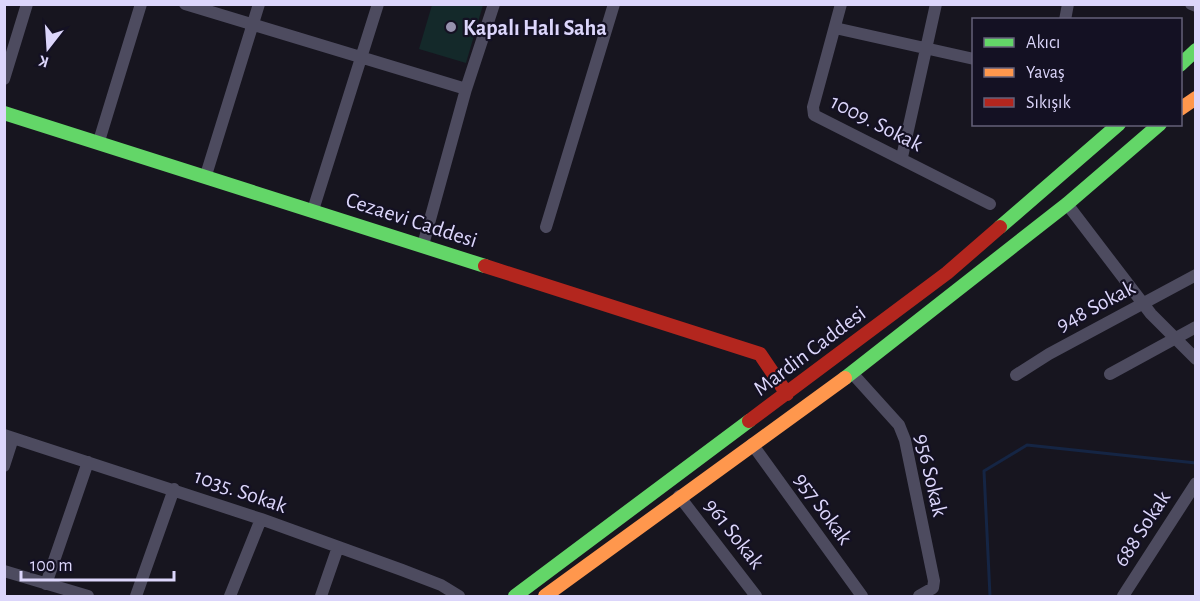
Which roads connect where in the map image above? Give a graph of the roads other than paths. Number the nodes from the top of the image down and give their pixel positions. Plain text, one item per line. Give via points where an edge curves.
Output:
1 (27, 4) edge
2 (141, 4) edge
3 (185, 4) edge
4 (259, 4) edge
5 (378, 4) edge
6 (494, 4) edge
7 (614, 4) edge
8 (842, 4) edge
9 (936, 4) edge
10 (252, 24) junction
11 (835, 28) junction
12 (927, 48) junction
13 (1196, 50) edge
14 (361, 57) junction
15 (972, 59) edge
16 (1182, 63) edge
17 (4, 79) edge
18 (466, 89) junction
19 (1196, 98) edge
20 (1182, 108) edge
21 (1196, 111) edge
22 (4, 113) edge
23 (1182, 117) edge
24 (1117, 126) edge
25 (1156, 128) edge
26 (99, 141) junction
27 (902, 157) junction
28 (206, 176) junction
29 (990, 204) dead end
30 (1067, 204) junction
31 (313, 210) junction
32 (546, 226) dead end
33 (423, 245) junction
34 (1196, 275) edge
35 (1144, 303) junction
36 (1196, 327) edge
37 (1176, 338) junction
38 (1196, 359) edge
39 (852, 373) junction
40 (1110, 374) dead end
41 (1016, 375) dead end
42 (787, 394) junction
43 (9, 436) edge
44 (752, 444) junction
45 (88, 462) junction
46 (4, 466) edge
47 (1196, 483) edge
48 (174, 489) junction
49 (679, 496) junction
50 (261, 519) junction
51 (338, 547) junction
52 (4, 571) edge
53 (46, 584) junction
54 (88, 597) edge
55 (136, 597) edge
56 (230, 597) edge
57 (321, 597) edge
58 (459, 597) edge
59 (514, 597) edge
60 (545, 597) edge
61 (756, 597) edge
62 (862, 597) edge
63 (919, 597) edge
64 (1123, 597) edge

1 - 17 street
2 - 26 street
3 - 10 street
4 - 10 street
5 - 14 street
6 - 18 street
7 - 32 street
8 - 11 street, 1009. Sokak
9 - 12 street
10 - 14 street
10 - 28 street
11 - 12 street
11 - 27 street, 1009. Sokak via 814,115
12 - 15 street
12 - 27 street
13 - 16 main road
14 - 18 street
14 - 31 street
18 - 33 street
19 - 20 main road
21 - 23 main road
22 - 26 main road, Cezaevi Caddesi
24 - 42 main road, Mardin Caddesi via 946,273
25 - 30 main road, Mardin Caddesi
26 - 28 main road, Cezaevi Caddesi
27 - 29 street, 1009. Sokak
28 - 31 main road, Cezaevi Caddesi
30 - 35 street
30 - 39 main road, Mardin Caddesi
31 - 33 main road, Cezaevi Caddesi
33 - 42 main road, Cezaevi Caddesi via 760,354
34 - 35 street, 948 Sokak
35 - 37 street
35 - 41 street, 948 Sokak
36 - 37 street
37 - 38 street
37 - 40 street
39 - 44 main road, Mardin Caddesi
39 - 63 street, 956 Sokak via 899,424 904,440 934,580 933,588
42 - 59 main road, Mardin Caddesi
43 - 45 street, 1035. Sokak
43 - 46 street
44 - 49 main road, Mardin Caddesi
44 - 62 street, 957 Sokak
45 - 48 street, 1035. Sokak
45 - 53 street
47 - 64 street, 688 Sokak
48 - 50 street, 1035. Sokak
48 - 55 street
49 - 60 main road, Mardin Caddesi
49 - 61 street, 961 Sokak
50 - 51 street, 1035. Sokak
50 - 56 street
51 - 57 street
51 - 58 street, 1035. Sokak via 441,585
52 - 53 street
53 - 54 street

